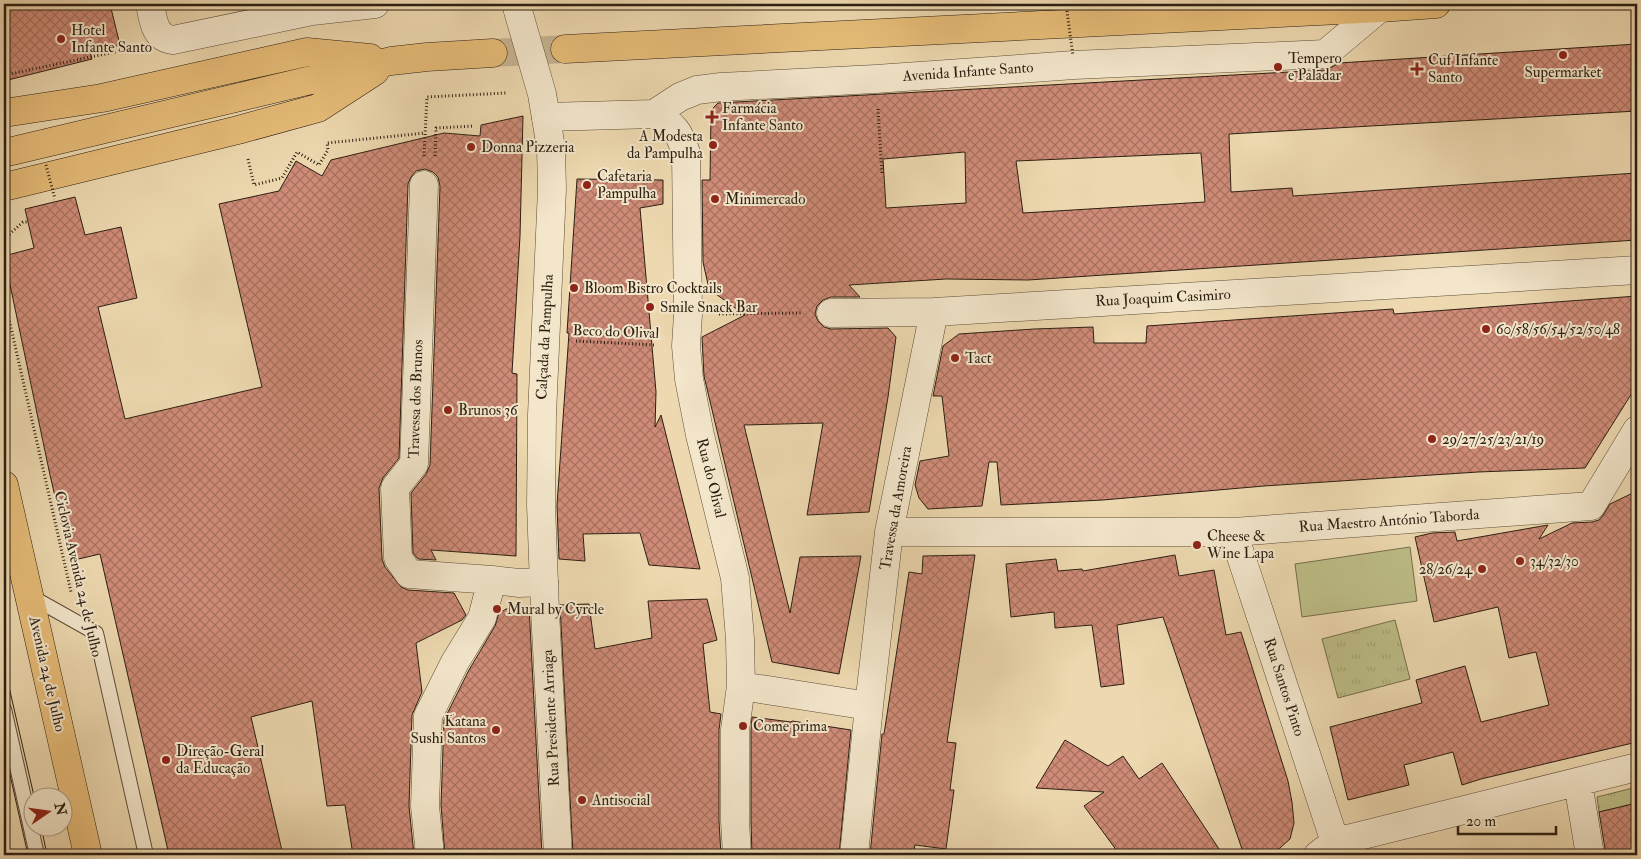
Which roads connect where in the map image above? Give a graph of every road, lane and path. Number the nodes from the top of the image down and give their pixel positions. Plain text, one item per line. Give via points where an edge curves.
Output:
1 (150, 4) edge
2 (375, 4) edge
3 (517, 4) edge
4 (1066, 4) edge
5 (1436, 4) edge
6 (1380, 8) junction
7 (128, 48) dead end
8 (565, 49) tunnel mouth
9 (493, 53) tunnel mouth
10 (1073, 56) dead end
11 (391, 61) junction
12 (4, 68) edge
13 (876, 79) junction
14 (506, 93) dead end
15 (544, 106) junction
16 (4, 113) edge
17 (654, 114) junction
18 (474, 126) dead end
19 (4, 152) edge
20 (248, 157) dead end
21 (46, 165) dead end
22 (882, 175) dead end
23 (424, 185) joint
24 (4, 187) edge
25 (54, 199) dead end
26 (28, 222) dead end
27 (4, 239) edge
28 (1637, 270) edge
29 (4, 297) edge
30 (934, 312) junction
31 (831, 313) joint
32 (688, 314) junction
33 (545, 340) junction
34 (686, 346) junction
35 (1637, 430) edge
36 (5, 483) edge
37 (889, 532) junction
38 (1233, 532) junction
39 (492, 580) junction
40 (544, 582) junction
41 (30, 596) junction
42 (78, 623) junction
43 (741, 686) junction
44 (869, 706) junction
45 (4, 709) edge
46 (1637, 767) edge
47 (1578, 783) junction
48 (1326, 848) edge
49 (37, 855) edge
50 (88, 855) edge
51 (146, 855) edge
52 (430, 855) edge
53 (558, 855) edge
54 (737, 855) edge
55 (854, 855) edge
56 (1590, 855) edge

1 - 2 street via 156,29 169,40 312,11
3 - 15 street, Calçada da Pampulha
4 - 10 path, bridge
5 - 6 main road
6 - 8 main road
6 - 13 street, Avenida Infante Santo via 1326,54 1074,65
7 - 12 path via 5,75
9 - 11 main road
11 - 16 main road via 307,52 102,98
11 - 19 main road
11 - 24 main road via 318,108
13 - 17 street, Avenida Infante Santo via 697,90
13 - 22 path
14 - 20 path via 427,97 425,133 327,143 328,150 319,166 297,152 282,178 254,185
15 - 17 street
15 - 33 street, Calçada da Pampulha via 551,148 552,190
17 - 32 street, Rua do Olival via 670,123 681,138 686,153
18 - 23 path via 436,128 434,185
21 - 25 path, bridge
23 - 39 street, Travessa dos Brunos via 414,464 395,488 398,558 409,574
26 - 27 path via 23,222
28 - 30 street, Rua Joaquim Casimiro
29 - 42 path, Ciclovia Avenida 24 de Julho
30 - 31 street, Rua Joaquim Casimiro
30 - 37 street, Travessa da Amoreira
31 - 32 path
32 - 34 street, Rua do Olival
33 - 34 path, Beco do Olival
33 - 40 street, Calçada da Pampulha via 541,469
34 - 43 street, Rua do Olival via 700,435 735,578
35 - 38 street, Rua Maestro António Taborda via 1591,506
36 - 41 main road, Avenida 24 de Julho
37 - 38 street, Rua Maestro António Taborda
37 - 44 street, Travessa da Amoreira
38 - 48 street, Rua Santos Pinto
39 - 40 street, Travessa dos Brunos via 519,584
39 - 52 street via 482,618 428,716 426,806
40 - 53 street, Rua Presidente Arriaga
41 - 42 lane
41 - 50 main road, Avenida 24 de Julho
42 - 51 lane via 96,633
43 - 44 street
43 - 54 street, Rua do Olival via 736,730
44 - 55 street, Travessa da Amoreira
45 - 49 lane
46 - 47 street
47 - 48 street
47 - 56 street

